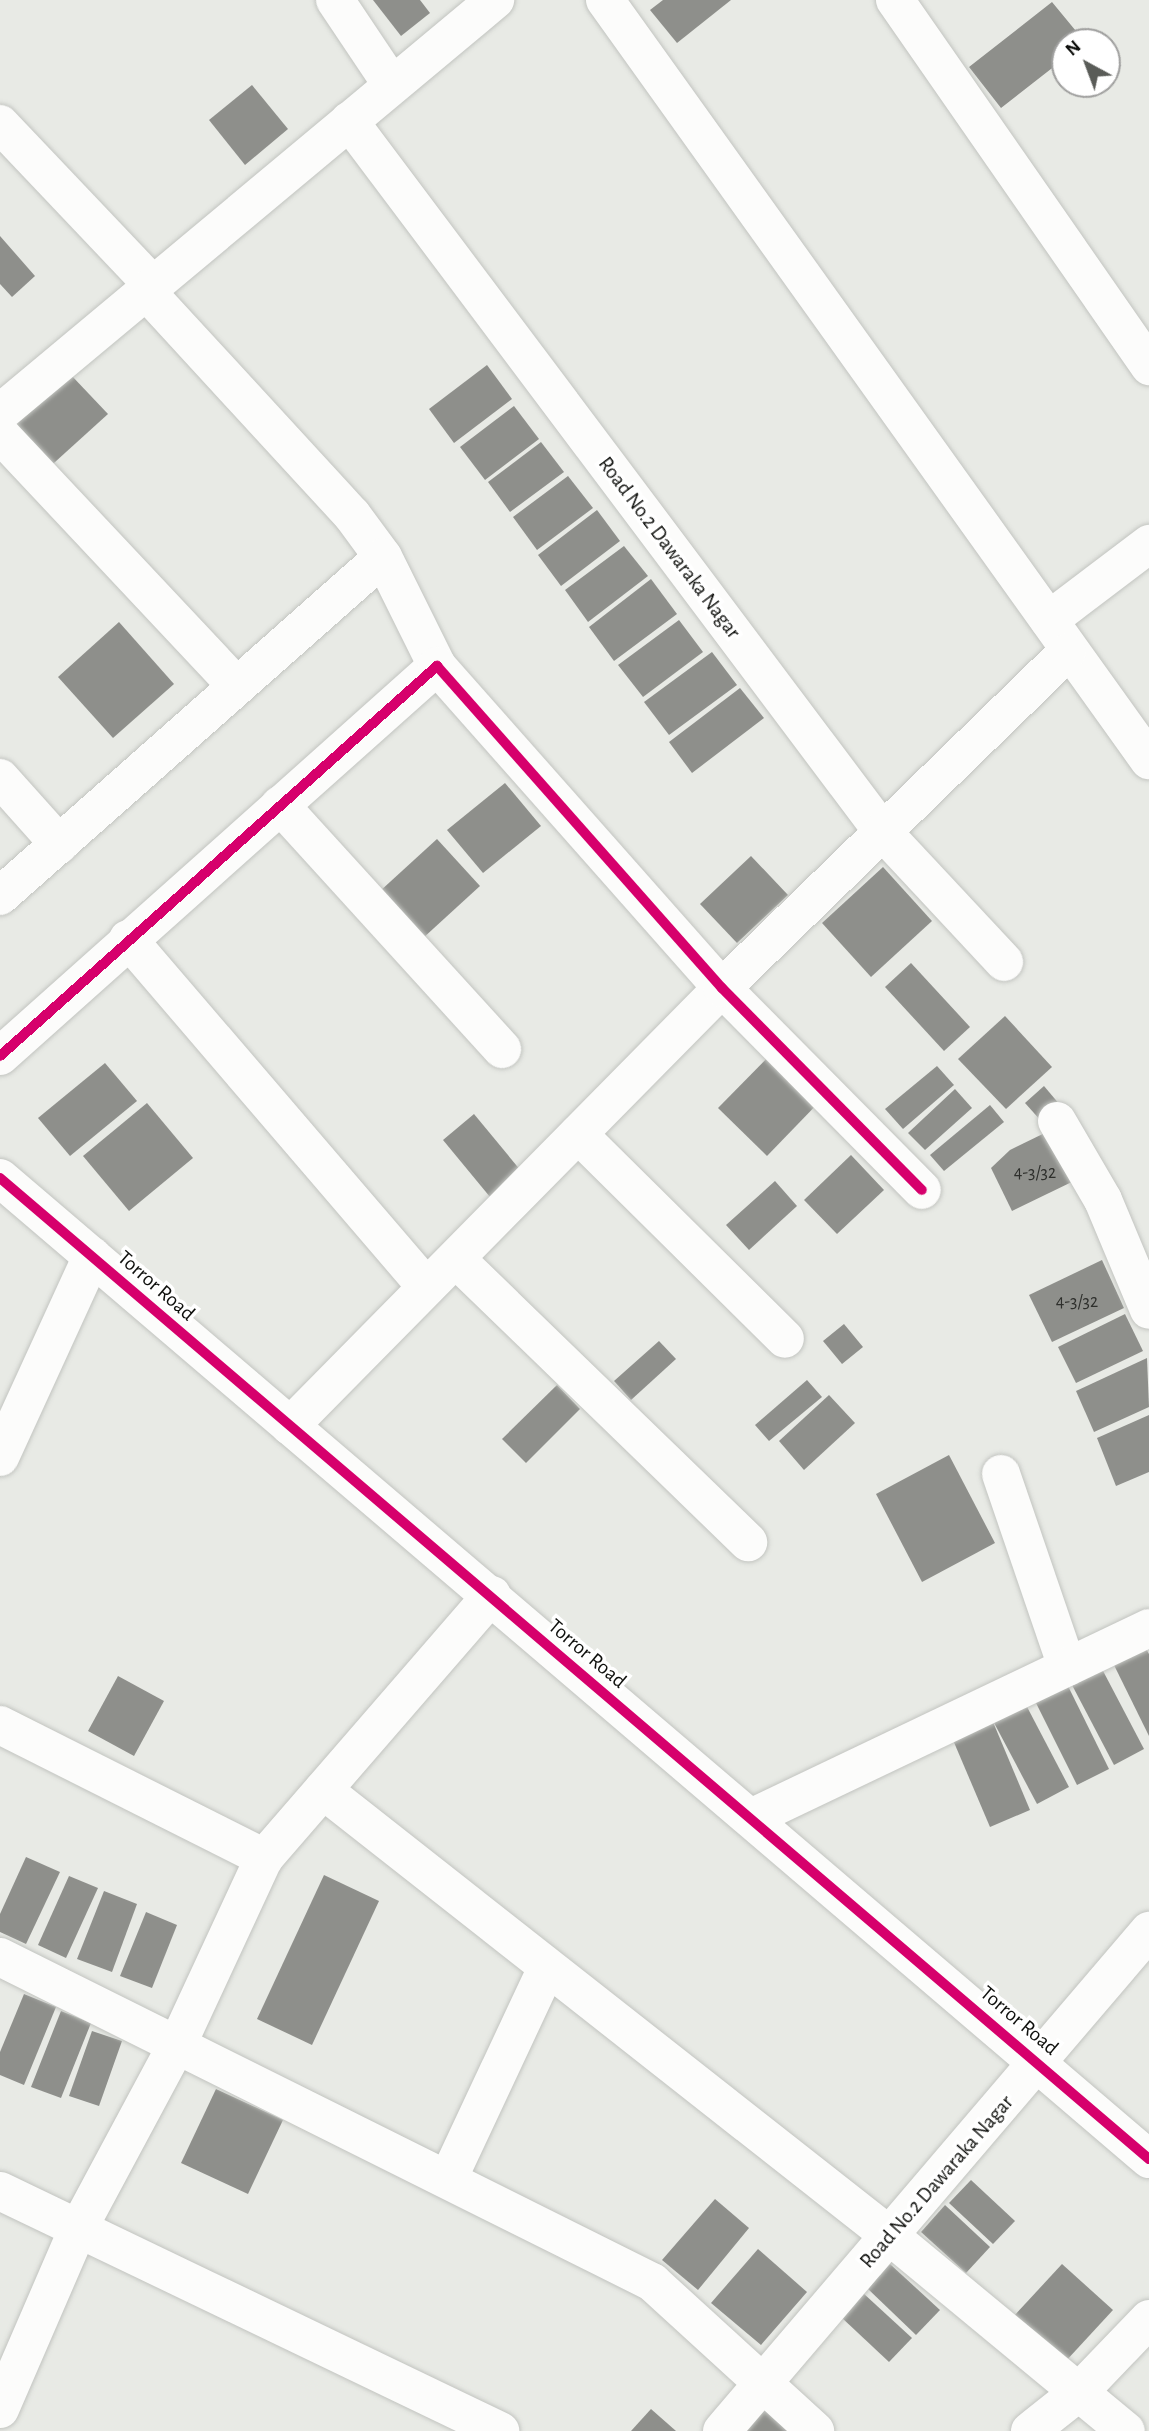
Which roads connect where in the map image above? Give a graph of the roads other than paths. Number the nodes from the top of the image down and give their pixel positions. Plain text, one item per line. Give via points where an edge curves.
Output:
1 (335, 0) edge
2 (495, 0) edge
3 (605, 0) edge
4 (895, 0) edge
5 (392, 85) junction
6 (349, 121) junction
7 (0, 124) edge
8 (148, 287) junction
9 (1149, 366) edge
10 (0, 413) edge
11 (0, 434) edge
12 (1149, 544) edge
13 (383, 557) junction
14 (1049, 620) junction
15 (1067, 653) junction
16 (437, 666) junction
17 (237, 686) junction
18 (1149, 760) edge
19 (0, 778) edge
20 (280, 805) junction
21 (882, 831) junction
22 (59, 844) junction
23 (0, 896) edge
24 (128, 939) junction
25 (1004, 962) dead end
26 (722, 988) junction
27 (502, 1049) dead end
28 (0, 1056) edge
29 (1057, 1121) dead end
30 (578, 1133) junction
31 (0, 1178) edge
32 (922, 1190) dead end
33 (92, 1256) junction
34 (456, 1259) junction
35 (425, 1285) junction
36 (1149, 1310) edge
37 (785, 1339) dead end
38 (289, 1426) junction
39 (0, 1457) edge
40 (1001, 1474) dead end
41 (748, 1542) dead end
42 (492, 1595) junction
43 (1149, 1628) edge
44 (1068, 1667) junction
45 (0, 1724) edge
46 (323, 1790) junction
47 (751, 1818) junction
48 (264, 1858) junction
49 (1149, 1931) edge
50 (0, 1956) edge
51 (547, 1968) junction
52 (179, 2041) junction
53 (1039, 2063) junction
54 (1149, 2159) edge
55 (448, 2179) junction
56 (0, 2191) edge
57 (78, 2229) junction
58 (890, 2236) junction
59 (1149, 2319) edge
60 (765, 2381) junction
61 (1079, 2392) junction
62 (0, 2409) edge
63 (475, 2426) edge
64 (722, 2431) edge
65 (815, 2431) edge
66 (1030, 2431) edge
67 (1126, 2431) edge

1 - 5 street
2 - 5 street
3 - 14 street
4 - 9 street
5 - 6 street
6 - 8 street
6 - 21 street, Road No.2 Dawaraka Nagar
7 - 8 street
8 - 10 street
8 - 13 street via 352,514
11 - 17 street
12 - 14 street
13 - 16 street
13 - 17 street
14 - 15 street
15 - 18 street
15 - 21 street
16 - 20 street
16 - 26 street
17 - 22 street
19 - 22 street
20 - 24 street
20 - 27 street
21 - 25 street, Road No.2 Dawaraka Nagar
21 - 26 street
22 - 23 street
24 - 28 street
24 - 35 street
26 - 30 street
26 - 32 street
29 - 36 street via 1103,1200
30 - 34 street
30 - 37 street
31 - 33 street, Torror Road
33 - 38 street, Torror Road
33 - 39 street
34 - 35 street
34 - 41 street
35 - 38 street
38 - 42 street, Torror Road
40 - 44 street
42 - 46 street
42 - 47 street, Torror Road
43 - 44 street
44 - 47 street
45 - 48 street
46 - 48 street
46 - 51 street
47 - 53 street, Torror Road
48 - 52 street
49 - 53 street, Road No.2 Dawaraka Nagar
50 - 52 street
51 - 55 street
51 - 58 street
52 - 55 street
52 - 57 street
53 - 54 street, Torror Road
53 - 58 street, Road No.2 Dawaraka Nagar
55 - 60 street via 652,2282
56 - 57 street
57 - 62 street
57 - 63 street
58 - 60 street, Road No.2 Dawaraka Nagar
58 - 61 street
59 - 61 street
60 - 64 street, Road No.2 Dawaraka Nagar
60 - 65 street
61 - 66 street
61 - 67 street

